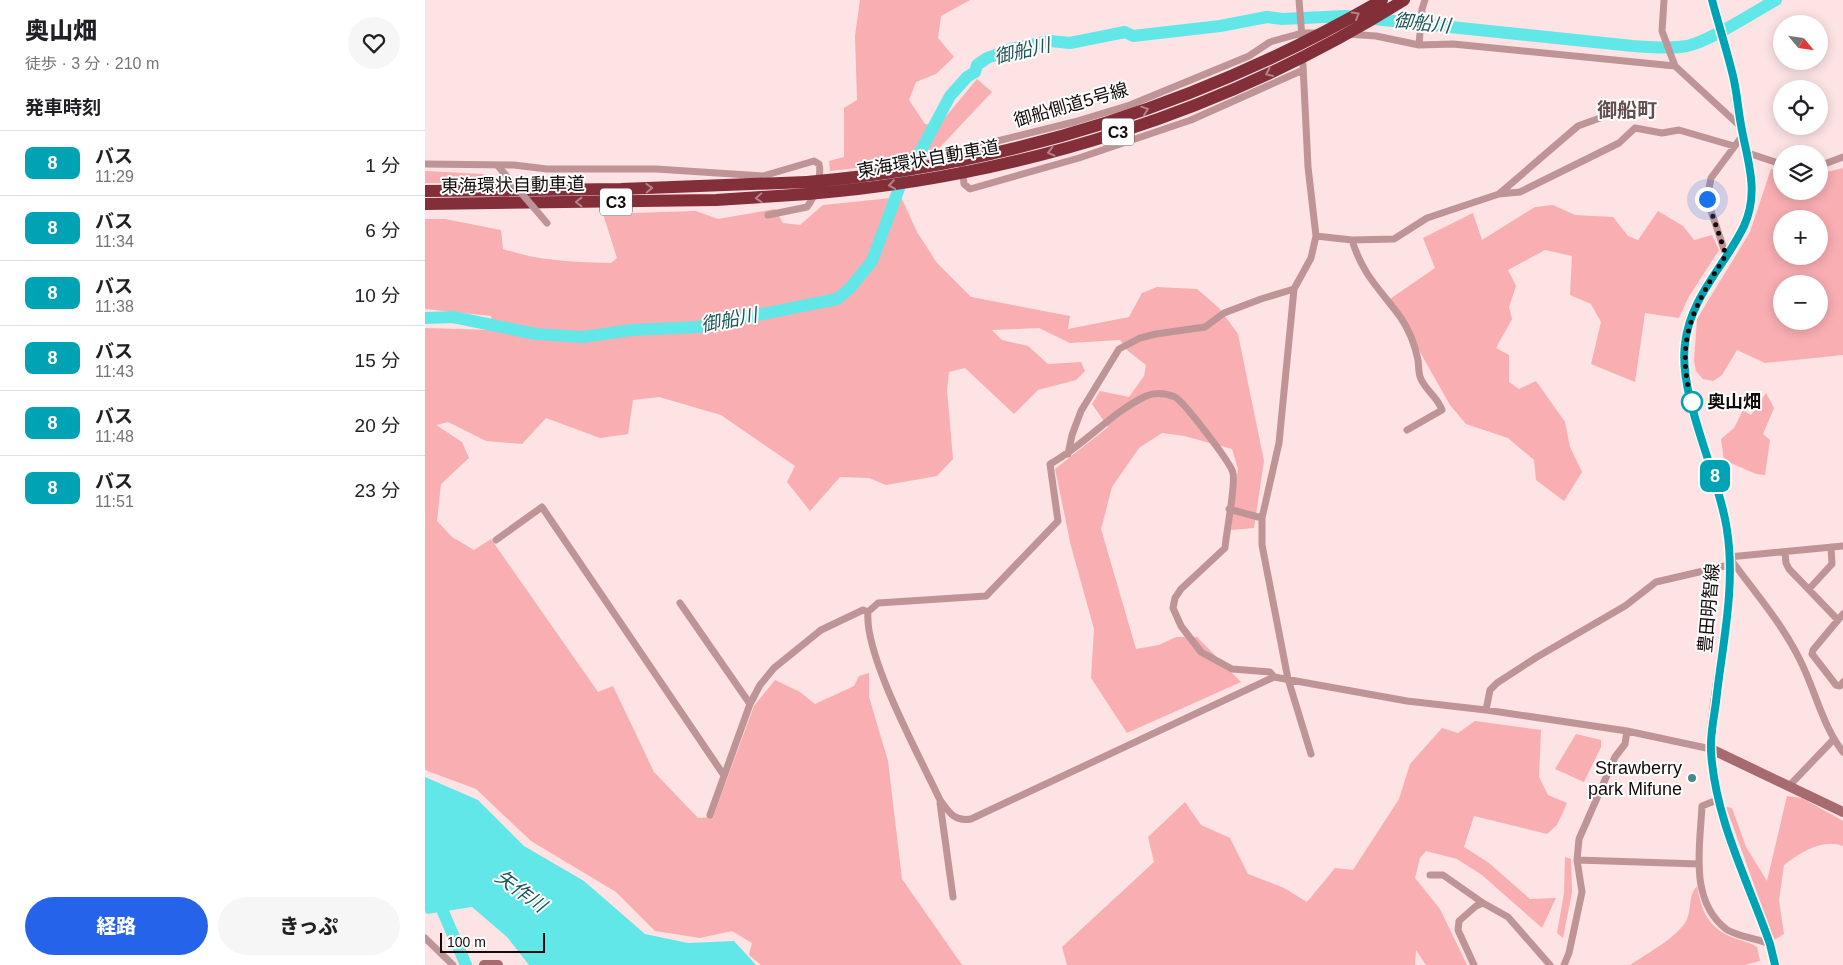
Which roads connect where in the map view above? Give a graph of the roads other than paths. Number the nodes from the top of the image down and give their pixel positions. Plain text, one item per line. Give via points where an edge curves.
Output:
1 (1382, 0) edge
2 (1404, 0) edge
3 (1425, 0) edge
4 (1665, 0) edge
5 (1712, 0) edge
6 (1299, 1) edge
7 (1302, 31) junction
8 (1420, 43) junction
9 (1675, 66) junction
10 (1303, 70) junction
11 (1188, 81) junction
12 (1600, 118) dead end
13 (1191, 120) junction
14 (1074, 122) junction
15 (1742, 131) junction
16 (1734, 146) junction
17 (1748, 153) junction
18 (1843, 157) edge
19 (1079, 158) junction
20 (1773, 161) edge
21 (1828, 163) edge
22 (425, 164) edge
23 (498, 166) junction
24 (807, 188) junction
25 (425, 191) edge
26 (1499, 194) junction
27 (425, 204) edge
28 (768, 215) dead end
29 (547, 223) dead end
30 (1316, 236) junction
31 (1351, 240) junction
32 (1726, 255) junction
33 (1294, 289) junction
34 (1407, 430) dead end
35 (1068, 454) junction
36 (1229, 509) junction
37 (1262, 518) junction
38 (496, 540) dead end
39 (1843, 546) edge
40 (1831, 547) junction
41 (1785, 552) junction
42 (1729, 561) junction
43 (1809, 589) junction
44 (679, 604) dead end
45 (868, 612) junction
46 (1841, 617) edge
47 (1274, 677) junction
48 (1288, 679) junction
49 (1843, 682) edge
50 (750, 704) junction
51 (1486, 710) junction
52 (1627, 731) junction
53 (1833, 740) junction
54 (1711, 750) junction
55 (1843, 752) edge
56 (1311, 754) dead end
57 (723, 774) junction
58 (1789, 786) junction
59 (940, 800) junction
60 (1717, 800) junction
61 (1843, 812) edge
62 (710, 815) dead end
63 (1577, 860) junction
64 (1699, 864) junction
65 (1430, 875) dead end
66 (953, 897) dead end
67 (1483, 903) junction
68 (425, 938) edge
69 (1770, 944) junction
70 (453, 965) edge
71 (1474, 965) edge
72 (1550, 965) edge
73 (1564, 965) edge
74 (1775, 965) edge

24 -> 1 highway, 東海環状自動車道 / C3, bridge via 958,162 1085,130 1240,73 1301,45
2 -> 24 highway, 東海環状自動車道 / C3, bridge via 1332,43 1289,64 1118,132 1048,153 960,173 897,184
3 - 8 street
4 - 9 street via 1663,35
5 - 15 main road, 豊田明智線 via 1734,78
6 - 7 street
7 - 8 street, 御船側道5号線 via 1376,36
7 - 10 street
7 - 11 street, 御船側道5号線 via 1270,42 1249,56
8 - 9 street, 御船側道5号線
9 - 15 street
10 - 13 street, 御船側道5号線
10 - 30 street via 1308,167
11 - 13 street
11 - 14 street, 御船側道5号線 via 1130,105
12 - 26 street via 1578,126
13 - 19 street, 御船側道5号線
14 - 19 street
14 - 19 street, 御船側道5号線 via 961,150 965,184 971,189
15 - 16 street
15 - 17 main road, 豊田明智線
16 - 26 street via 1679,130 1662,133 1635,128 1619,143 1520,192
16 - 32 street via 1711,178 1707,199
17 - 20 street
17 - 32 main road, 豊田明智線 via 1753,181 1751,209
18 - 21 street
22 - 23 street
23 - 28 street via 562,170 656,169 763,176 814,161 819,164 821,171 807,207
23 - 29 street, bridge
25 -> 24 highway, 東海環状自動車道 / C3
24 -> 27 highway, 東海環状自動車道 / C3 via 716,200
26 - 31 street via 1427,218 1394,239
30 - 31 street
30 - 33 street via 1311,258
31 - 34 street via 1367,276 1409,332 1422,382 1439,400 1442,410
32 - 42 main road, 豊田明智線 via 1697,302 1690,320 1685,344 1685,370 1717,484 1727,531
33 - 35 street via 1224,314 1205,327 1140,338 1119,350 1081,411
33 - 37 street via 1279,443
35 - 36 street via 1147,396 1159,392 1177,398 1225,457 1233,473
35 - 45 street via 1050,464 1057,521 987,596 878,604
36 - 37 street
36 - 47 street via 1225,548 1181,589 1173,608 1181,626 1201,652 1232,669 1270,672
37 - 48 street via 1262,545
38 - 57 street via 542,507
39 - 40 street
40 - 41 street
40 - 43 street via 1832,564
41 - 42 street
41 - 43 street via 1789,569
42 - 51 street via 1656,582 1625,606 1497,683 1490,690
42 - 53 street via 1788,637 1801,660
42 - 54 main road, 豊田明智線 via 1729,599
43 - 46 street
44 - 50 street
45 - 50 street via 863,610 821,630 800,646 774,668
45 - 59 street via 867,624 881,674
46 - 49 street via 1811,654 1836,685
47 - 48 street
47 - 59 street via 971,819 955,818
48 - 51 street via 1407,701
48 - 56 street
50 - 57 street
51 - 52 street
52 - 54 street
52 - 63 street via 1625,744 1615,757 1579,838
53 - 55 street
53 - 58 street
54 - 58 street
54 - 60 main road, 豊田明智線
57 - 62 street
58 - 61 street
59 - 66 street
60 - 64 street via 1702,806
60 - 69 main road, 豊田明智線
63 - 64 street
63 - 73 street via 1582,892
64 - 69 street via 1702,893 1711,913 1728,930
65 - 67 street via 1443,875
67 - 71 street via 1459,921 1458,930
67 - 72 street via 1508,917
68 - 70 street
69 - 74 main road, 豊田明智線

